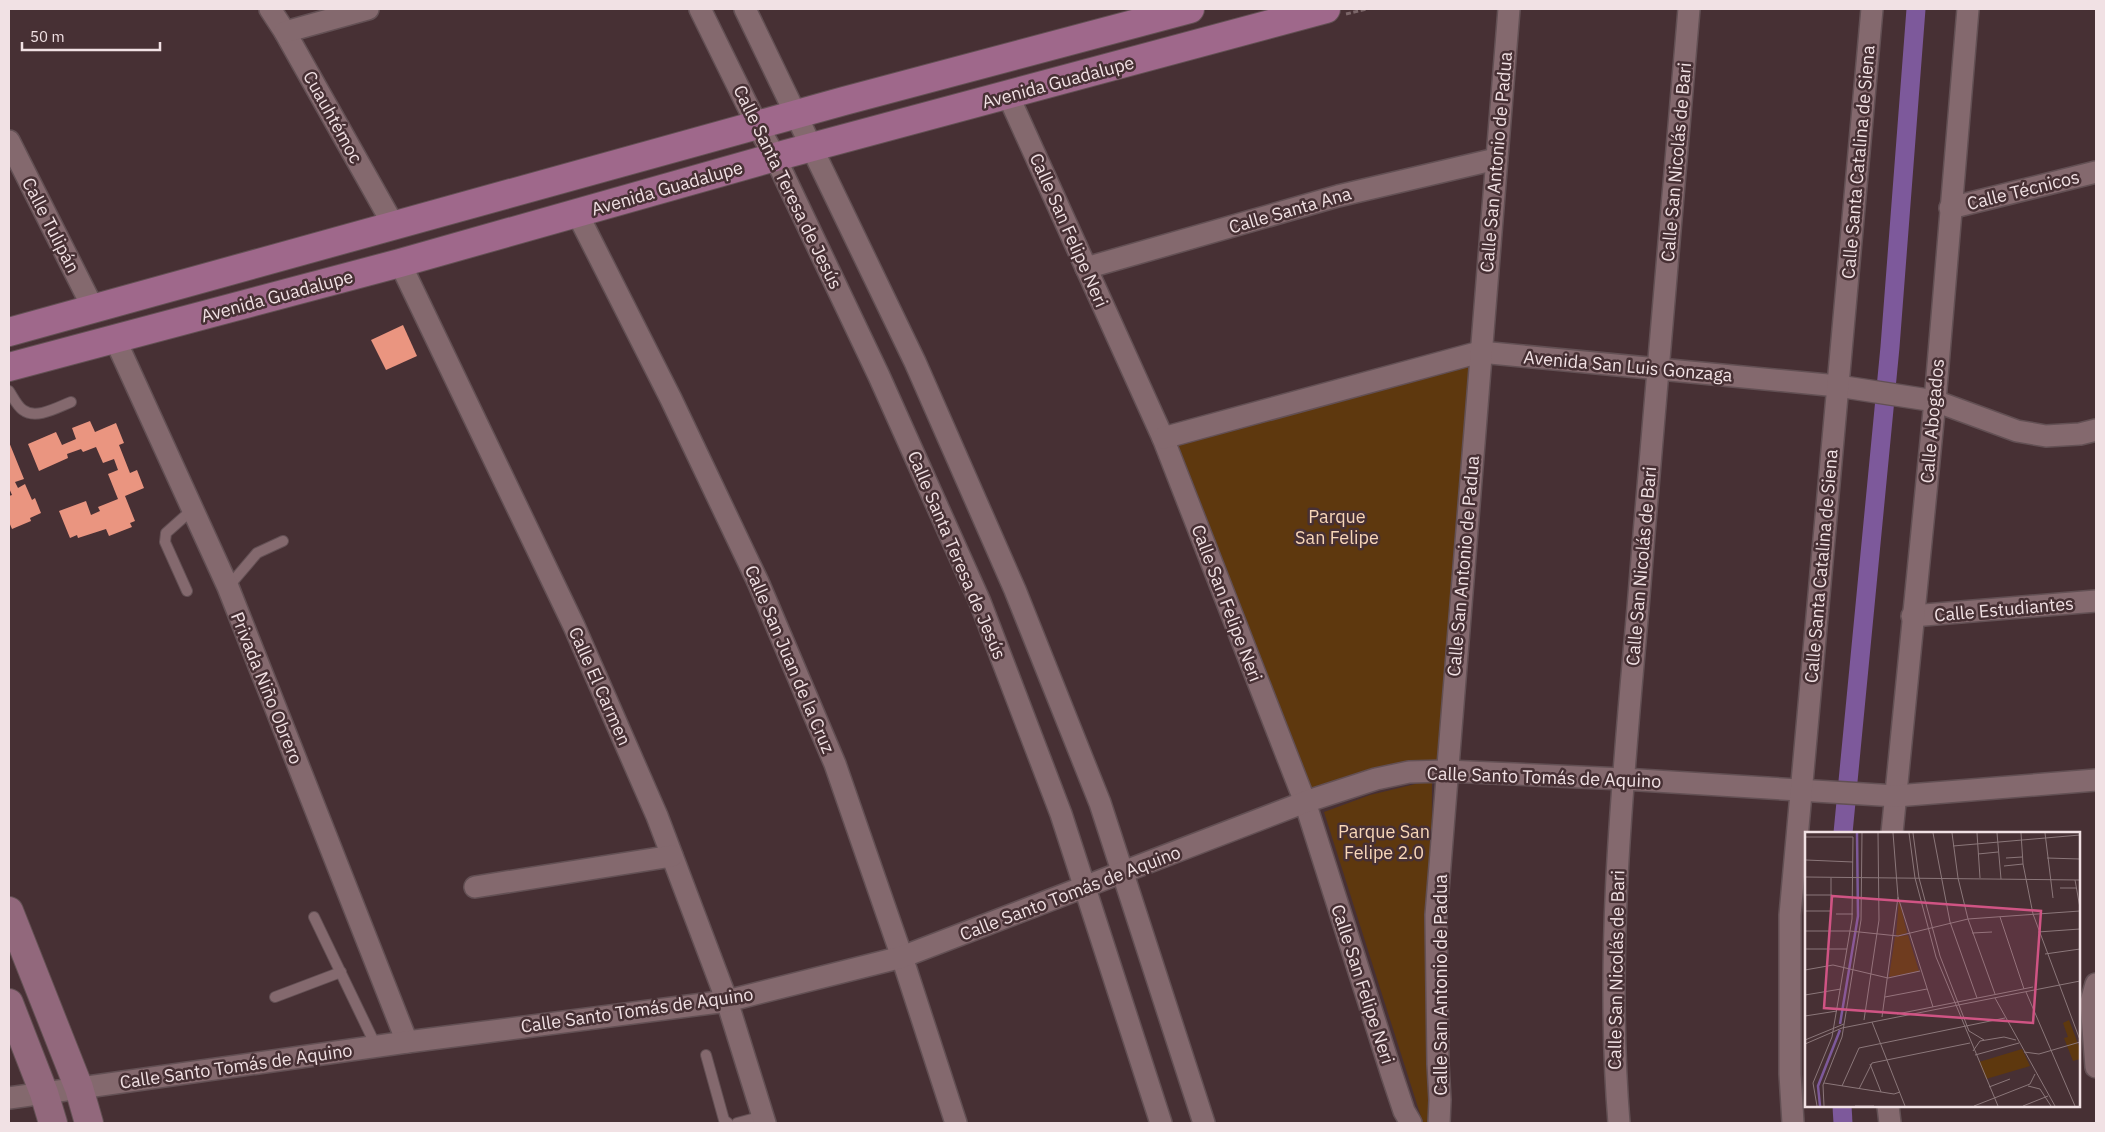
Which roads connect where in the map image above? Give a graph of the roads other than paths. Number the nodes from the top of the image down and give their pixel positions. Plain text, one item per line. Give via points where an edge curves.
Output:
1 (270, 9) edge
2 (368, 9) edge
3 (700, 9) edge
4 (745, 9) edge
5 (1190, 9) edge
6 (1326, 9) edge
7 (1509, 9) edge
8 (1689, 9) edge
9 (1872, 9) edge
10 (1968, 9) edge
11 (285, 32) junction
12 (1008, 95) junction
13 (797, 114) junction
14 (757, 126) junction
15 (9, 141) edge
16 (813, 148) junction
17 (775, 157) junction
18 (1496, 159) junction
19 (2096, 172) edge
20 (1950, 208) junction
21 (578, 213) junction
22 (394, 226) junction
23 (400, 263) junction
24 (1086, 268) junction
25 (93, 308) junction
26 (9, 332) edge
27 (115, 339) junction
28 (1480, 352) junction
29 (9, 367) edge
30 (1658, 369) junction
31 (1838, 386) junction
32 (9, 391) edge
33 (1935, 401) junction
34 (72, 402) dead end
35 (2096, 430) edge
36 (1162, 438) junction
37 (193, 509) junction
38 (283, 541) dead end
39 (228, 587) junction
40 (186, 591) dead end
41 (2096, 602) edge
42 (1912, 616) junction
43 (1447, 771) junction
44 (1623, 779) junction
45 (2096, 780) edge
46 (1801, 790) junction
47 (1887, 796) junction
48 (1305, 802) junction
49 (1892, 832) edge
50 (672, 856) junction
51 (1124, 872) junction
52 (475, 887) dead end
53 (1085, 887) junction
54 (10, 916) edge
55 (314, 917) dead end
56 (902, 957) junction
57 (341, 972) junction
58 (2096, 984) edge
59 (275, 997) dead end
60 (727, 1001) junction
61 (9, 1003) edge
62 (407, 1042) junction
63 (376, 1046) junction
64 (706, 1056) dead end
65 (2096, 1067) edge
66 (79, 1088) junction
67 (44, 1093) junction
68 (9, 1098) edge
69 (1888, 1107) edge
70 (764, 1120) edge
71 (53, 1123) edge
72 (89, 1123) edge
73 (728, 1123) edge
74 (738, 1123) edge
75 (956, 1123) edge
76 (1161, 1123) edge
77 (1204, 1123) edge
78 (1411, 1123) edge
79 (1439, 1123) edge
80 (1619, 1123) edge
81 (1793, 1123) edge
82 (1890, 1123) edge

1 - 11 street, Cuauhtémoc
2 - 11 street
3 - 14 street, Calle Santa Teresa de Jesús
4 - 13 street
5 - 13 main road, Avenida Guadalupe
6 - 12 main road, Avenida Guadalupe
7 - 18 street, Calle San Antonio de Padua
8 - 30 street, Calle San Nicolás de Bari
9 - 31 street, Calle Santa Catalina de Siena
10 - 20 street, Calle Abogados
11 - 22 street, Cuauhtémoc
12 - 16 main road, Avenida Guadalupe
12 - 24 street, Calle San Felipe Neri
13 - 14 main road, Avenida Guadalupe
13 - 16 street
14 - 17 street, Calle Santa Teresa de Jesús
14 - 22 main road, Avenida Guadalupe
15 - 25 street, Calle Tulipán
16 - 17 main road, Avenida Guadalupe
16 - 51 street via 915,362 1015,590
17 - 21 main road, Avenida Guadalupe
17 - 53 street, Calle Santa Teresa de Jesús via 879,376 980,602 1061,814
18 - 24 street, Calle Santa Ana via 1338,196
18 - 28 street, Calle San Antonio de Padua
19 - 20 street, Calle Técnicos
20 - 33 street, Calle Abogados
21 - 23 main road, Avenida Guadalupe
21 - 56 street, Calle San Juan de la Cruz via 758,582 835,764
22 - 25 main road, Avenida Guadalupe
23 - 27 main road, Avenida Guadalupe
23 - 50 street, Calle El Carmen via 574,626
24 - 36 street, Calle San Felipe Neri
25 - 26 main road, Avenida Guadalupe
27 - 29 main road, Avenida Guadalupe
27 - 37 street, Privada Niño Obrero
28 - 30 street, Avenida San Luis Gonzaga
28 - 36 street, Avenida San Luis Gonzaga
28 - 43 street, Calle San Antonio de Padua
30 - 31 street, Avenida San Luis Gonzaga
30 - 44 street, Calle San Nicolás de Bari
31 - 33 street, Avenida San Luis Gonzaga
31 - 46 street, Calle Santa Catalina de Siena
32 - 34 lane via 21,410 29,414
33 - 35 street, Avenida San Luis Gonzaga via 2017,431 2046,436
33 - 42 street, Calle Abogados
36 - 48 street, Calle San Felipe Neri
37 - 39 street, Privada Niño Obrero
37 - 40 lane via 166,533 165,542
38 - 39 lane via 257,553
39 - 62 street, Privada Niño Obrero
41 - 42 street, Calle Estudiantes
42 - 47 street, Calle Abogados
43 - 44 street, Calle Santo Tomás de Aquino
43 - 48 street, Calle Santo Tomás de Aquino via 1409,772 1376,779
43 - 79 street, Calle San Antonio de Padua via 1436,915
44 - 46 street, Calle Santo Tomás de Aquino
44 - 80 street, Calle San Nicolás de Bari via 1614,920 1613,1058
45 - 47 street, Calle Santo Tomás de Aquino
46 - 47 street, Calle Santo Tomás de Aquino
46 - 81 street, Calle Santa Catalina de Siena via 1790,915
47 - 49 street, Calle Abogados
48 - 51 street, Calle Santo Tomás de Aquino
48 - 78 street, Calle San Felipe Neri via 1392,1075
50 - 52 street
50 - 60 street, Calle El Carmen
51 - 53 street, Calle Santo Tomás de Aquino
51 - 77 street
53 - 56 street, Calle Santo Tomás de Aquino
53 - 76 street, Calle Santa Teresa de Jesús
54 - 66 main road
55 - 57 lane
56 - 60 street, Calle Santo Tomás de Aquino
56 - 75 street, Calle San Juan de la Cruz
57 - 59 lane
57 - 63 lane
58 - 65 street via 2090,1002
60 - 62 street, Calle Santo Tomás de Aquino
60 - 70 street, Calle El Carmen
61 - 67 main road
62 - 63 street, Calle Santo Tomás de Aquino
63 - 66 street, Calle Santo Tomás de Aquino
64 - 73 lane via 724,1120
66 - 67 street, Calle Santo Tomás de Aquino
66 - 72 main road
67 - 68 street, Calle Santo Tomás de Aquino
67 - 71 main road
69 - 82 street
70 - 74 lane

